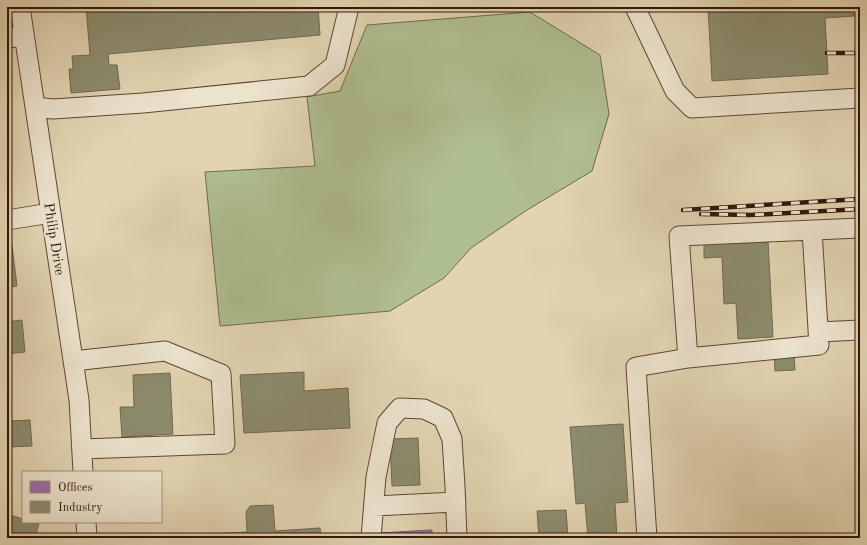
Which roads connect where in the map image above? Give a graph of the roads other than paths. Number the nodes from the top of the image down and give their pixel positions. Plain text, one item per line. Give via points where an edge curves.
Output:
1 (20, 7) edge
2 (349, 7) edge
3 (635, 7) edge
4 (16, 37) edge
5 (860, 98) edge
6 (35, 107) junction
7 (51, 214) junction
8 (7, 220) edge
9 (860, 228) edge
10 (812, 230) junction
11 (860, 330) edge
12 (818, 332) junction
13 (688, 358) junction
14 (73, 361) junction
15 (82, 449) junction
16 (83, 471) edge
17 (456, 502) junction
18 (374, 506) junction
19 (86, 523) edge
20 (87, 538) edge
21 (371, 538) edge
22 (457, 538) edge
23 (647, 538) edge

1 - 4 street, Philip Drive
2 - 6 street via 335,65 310,86 143,103 53,109
3 - 5 street via 675,91 692,108
4 - 6 street, Philip Drive
6 - 7 street, Philip Drive
7 - 8 street
7 - 14 street, Philip Drive
9 - 10 street
10 - 12 street
10 - 13 street via 679,236
11 - 12 street
12 - 13 street via 819,345
13 - 23 street via 636,368
14 - 15 street, Philip Drive via 79,400
14 - 15 street via 165,350 221,374 225,444
15 - 16 street, Philip Drive
17 - 18 street
17 - 18 street via 452,439 443,418 424,409 400,408 387,423 376,477
17 - 22 street
18 - 21 street
19 - 20 street

